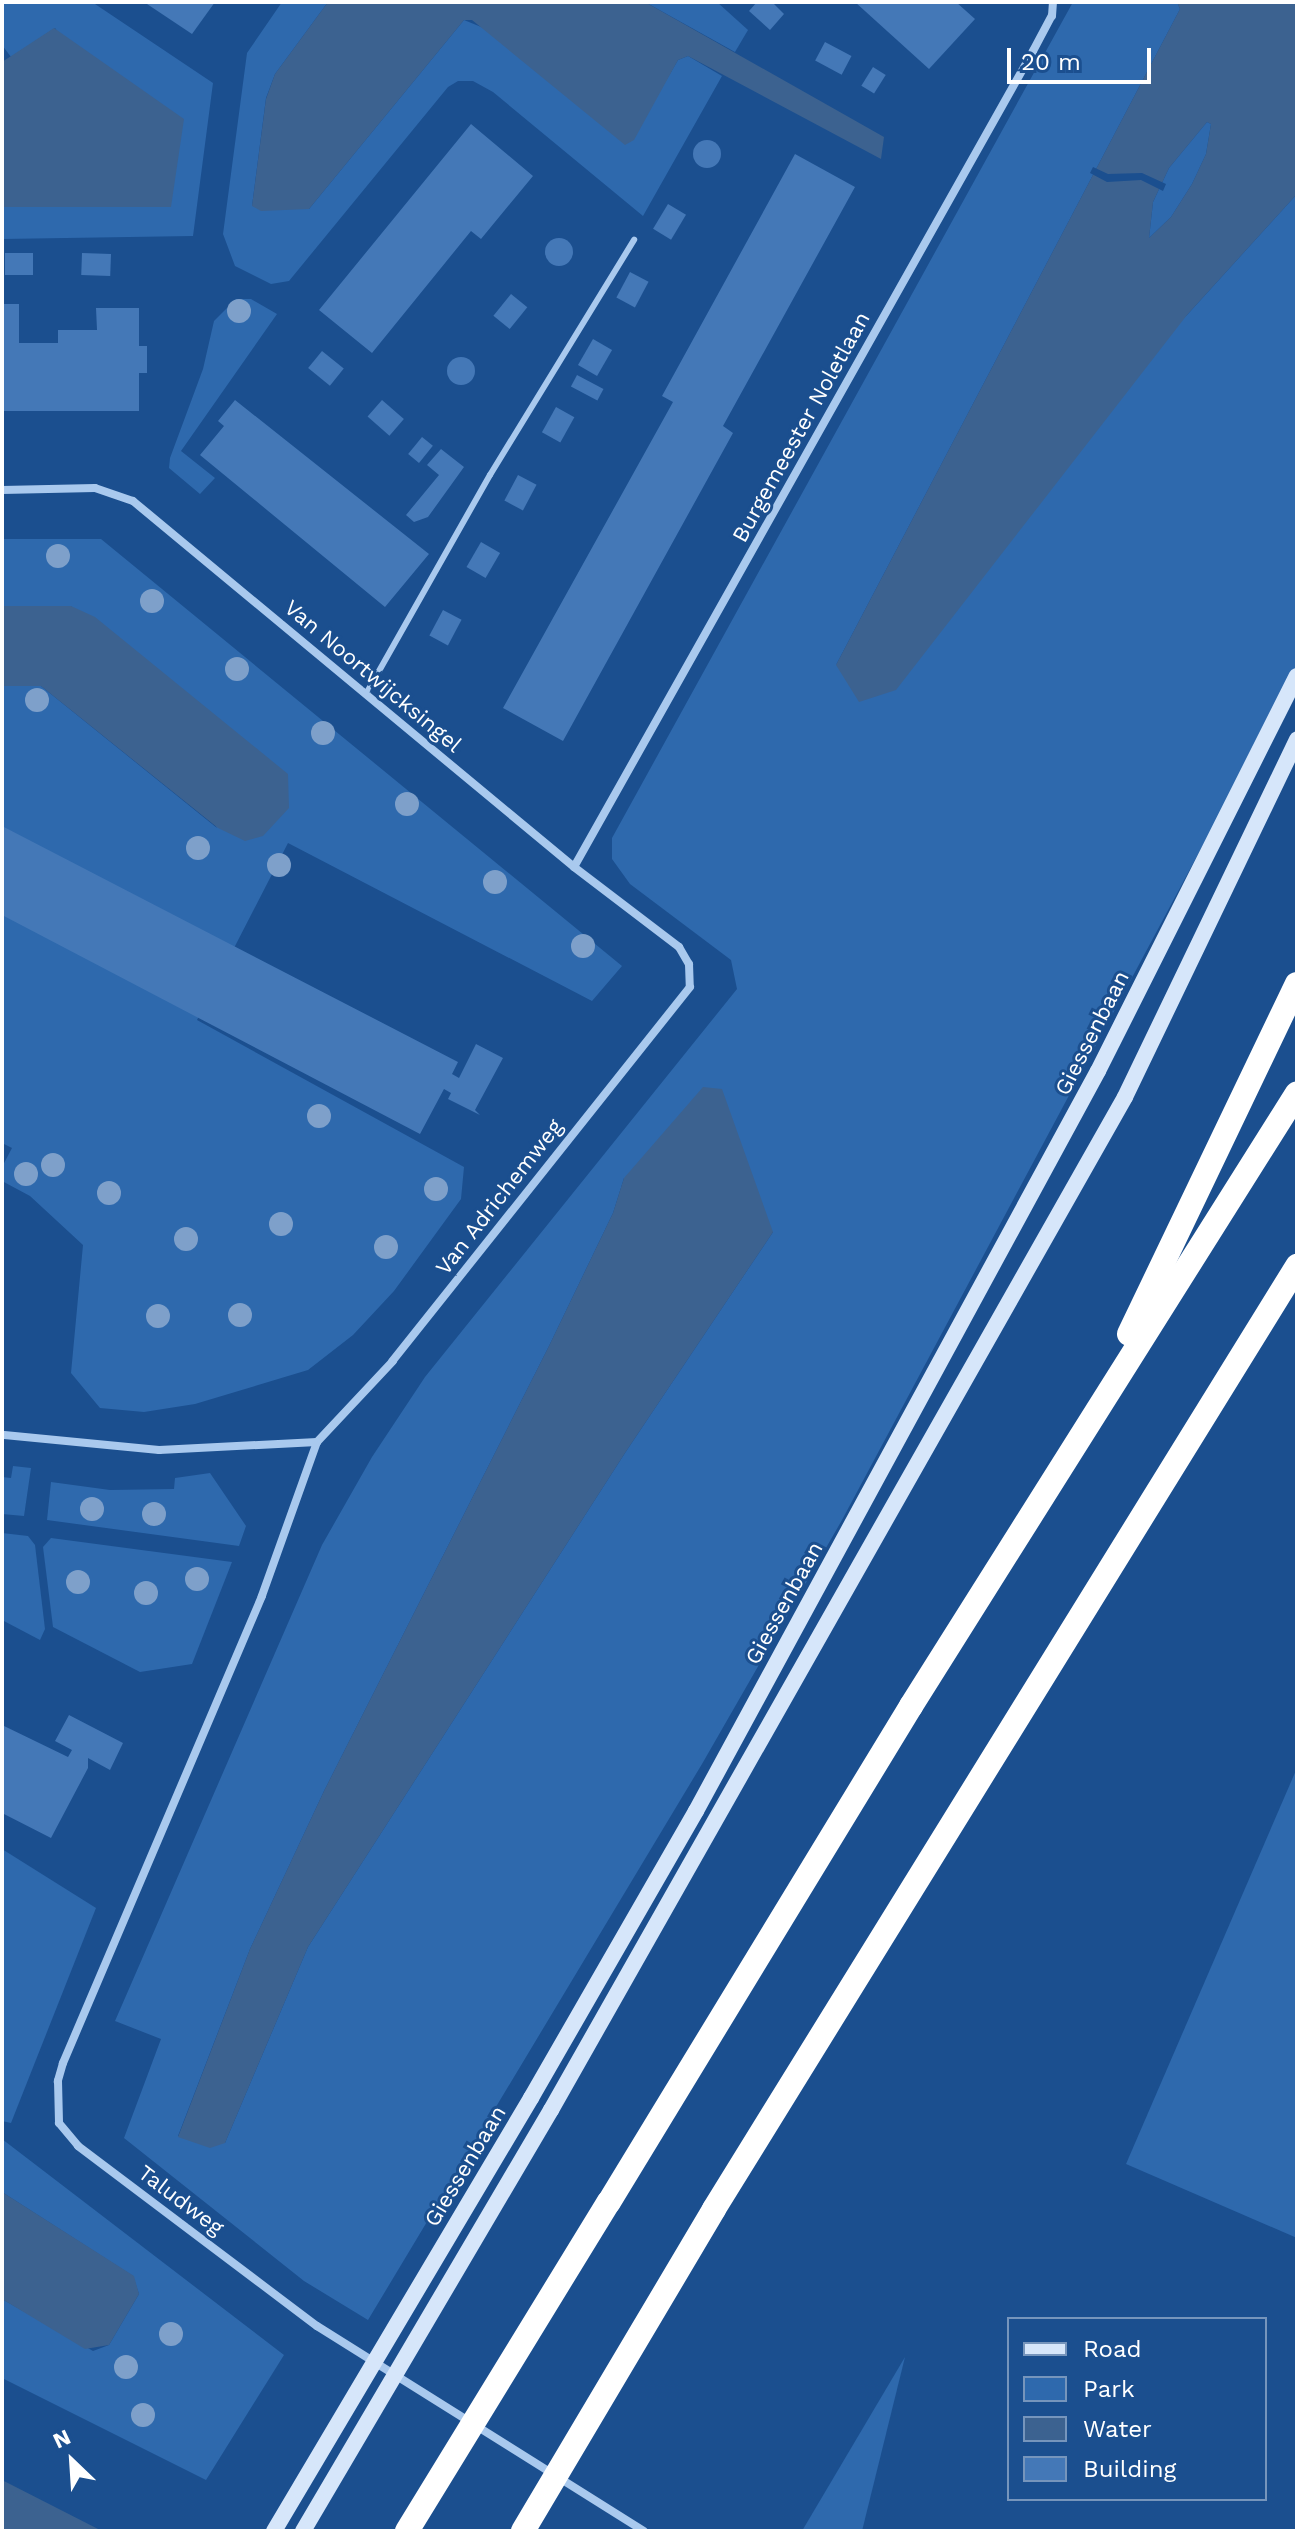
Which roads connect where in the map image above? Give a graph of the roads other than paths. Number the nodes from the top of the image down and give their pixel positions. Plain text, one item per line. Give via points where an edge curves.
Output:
1 (1053, 2) edge
2 (634, 240) dead end
3 (2, 490) edge
4 (1297, 676) edge
5 (366, 694) junction
6 (1297, 739) edge
7 (574, 867) junction
8 (689, 964) joint
9 (1297, 984) edge
10 (1297, 1093) edge
11 (1297, 1266) edge
12 (1081, 1434) junction
13 (2, 1435) edge
14 (317, 1442) junction
15 (204, 1727) joint
16 (274, 2531) edge
17 (303, 2531) edge
18 (407, 2531) edge
19 (523, 2531) edge
20 (644, 2531) edge

1 - 7 street, Burgemeester Noletlaan via 1039,39
2 - 5 lane via 490,475
3 - 5 street, Van Noortwijcksingel via 95,488 133,501
4 - 16 street, Giessenbaan, bridge via 1098,1071 696,1811
5 - 7 street, Van Noortwijcksingel
6 - 17 street, Giessenbaan, bridge via 1125,1097 551,2110
7 - 8 street, Van Noortwijcksingel via 679,947
8 - 14 street, Van Adrichemweg via 690,987 393,1361
9 - 12 highway
10 - 12 highway
11 - 19 highway, bridge via 714,2209
12 - 18 highway, bridge
13 - 14 street via 159,1450
14 - 15 street, Van Adrichemweg via 262,1596
15 - 20 street, Taludweg via 63,2063 59,2123 78,2146 317,2326

